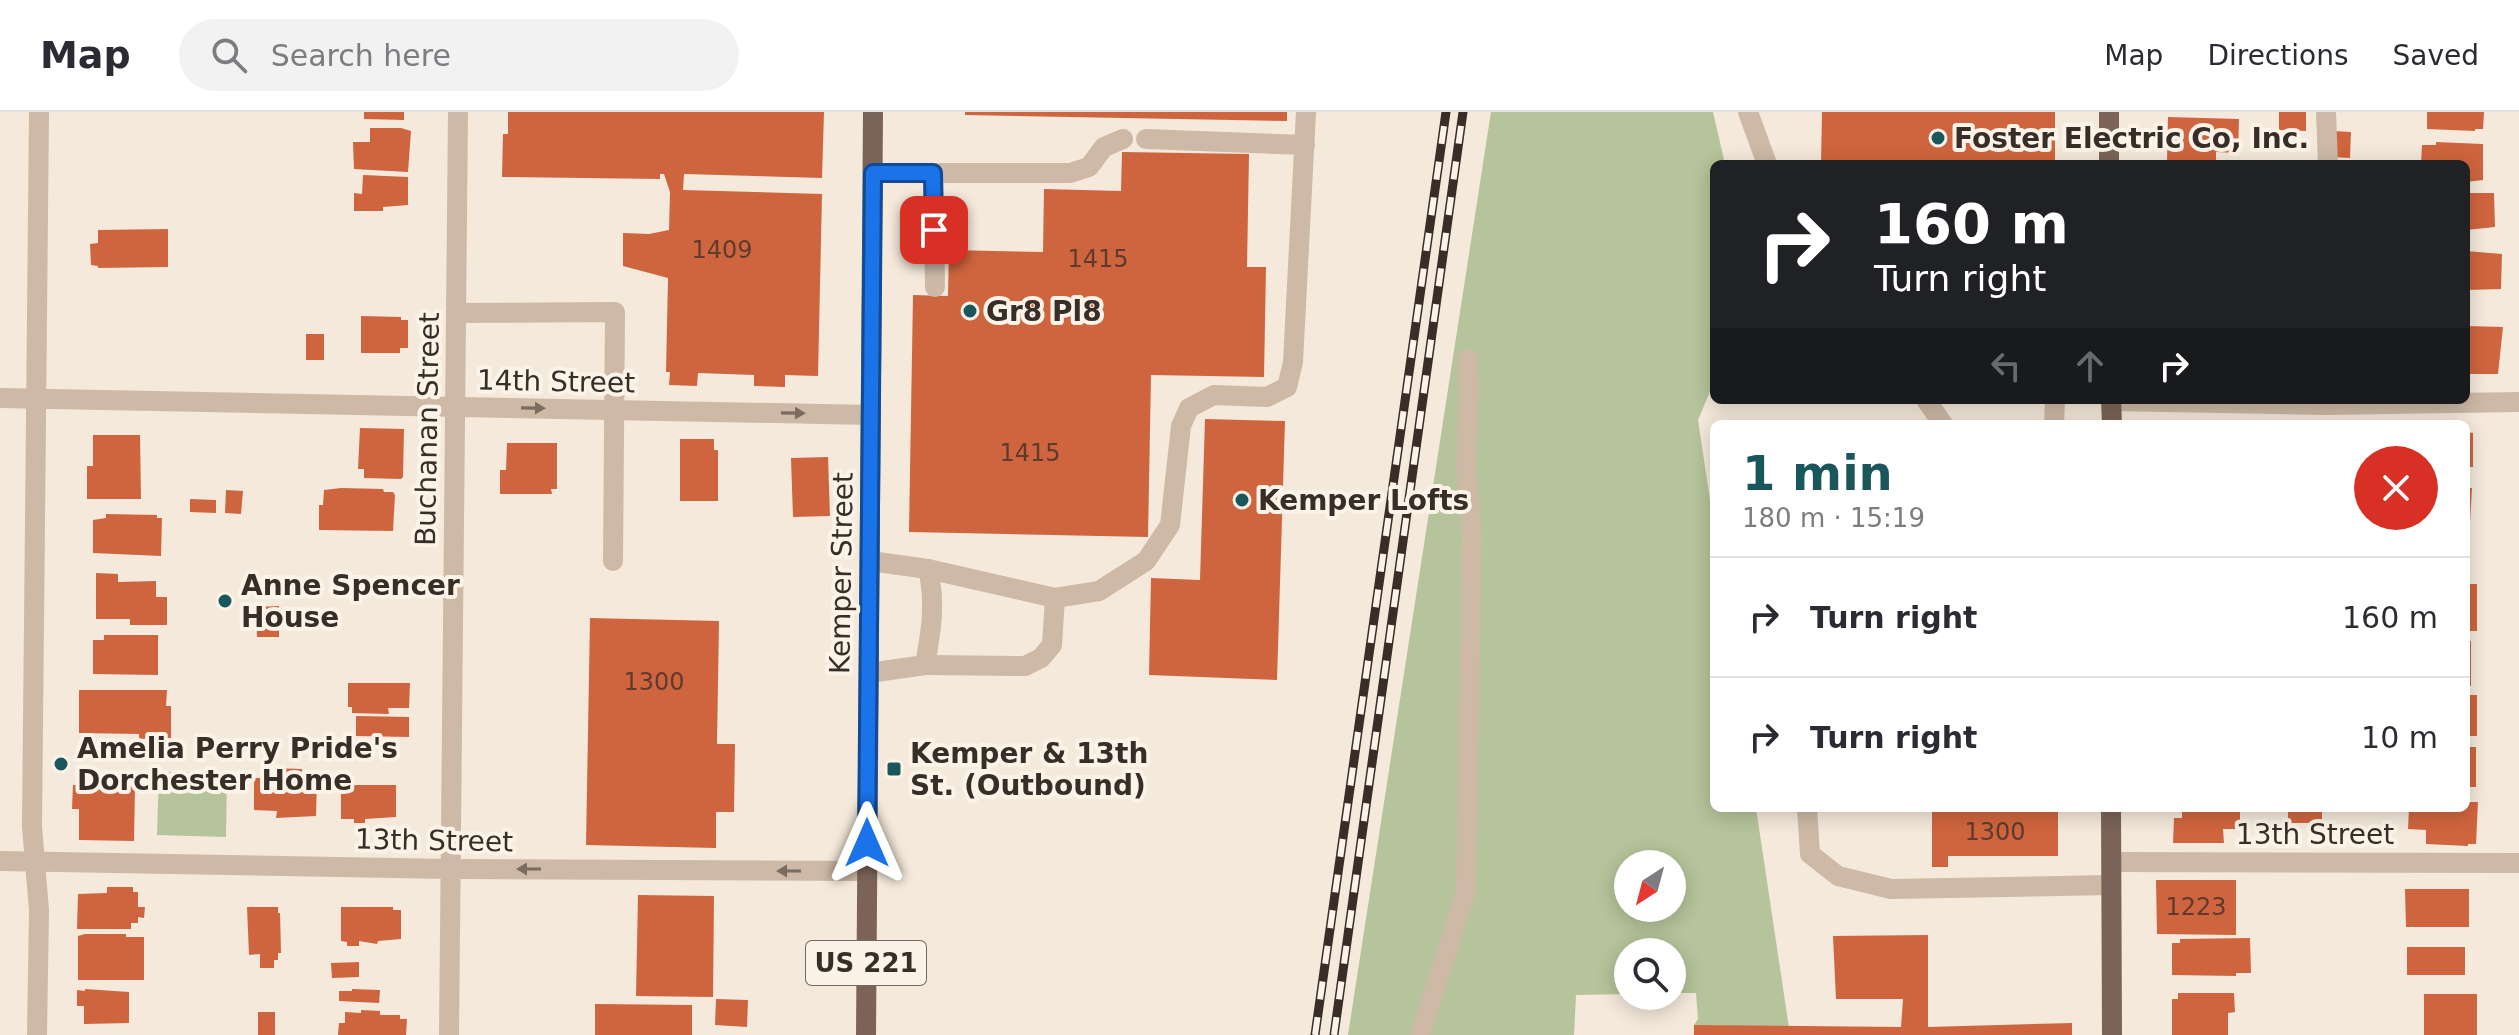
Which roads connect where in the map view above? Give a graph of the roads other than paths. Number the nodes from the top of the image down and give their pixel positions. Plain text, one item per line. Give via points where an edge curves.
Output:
1 (39, 112) edge
2 (458, 112) edge
3 (873, 112) edge
4 (1306, 112) edge
5 (1748, 112) edge
6 (2109, 112) edge
7 (2326, 112) edge
8 (1123, 139) dead end
9 (1146, 139) dead end
10 (1305, 145) junction
11 (1766, 160) edge
12 (2109, 160) edge
13 (2328, 160) edge
14 (873, 173) junction
15 (933, 173) junction
16 (935, 287) dead end
17 (456, 313) junction
18 (1468, 359) dead end
19 (0, 398) edge
20 (37, 399) junction
21 (2470, 402) edge
22 (2519, 402) edge
23 (455, 407) junction
24 (616, 410) junction
25 (871, 415) junction
26 (613, 561) dead end
27 (870, 561) junction
28 (928, 569) junction
29 (1055, 598) junction
30 (925, 665) junction
31 (869, 673) junction
32 (1807, 812) edge
33 (2111, 812) edge
34 (0, 861) edge
35 (34, 861) junction
36 (2111, 862) junction
37 (2519, 863) edge
38 (450, 869) junction
39 (867, 871) junction
40 (2111, 885) junction
41 (37, 1035) edge
42 (449, 1035) edge
43 (866, 1035) edge
44 (1420, 1035) edge
45 (2112, 1035) edge

1 - 20 street
2 - 17 street, Buchanan Street
3 - 14 main road, Kemper Street / US 221
4 - 10 street
5 - 11 street
6 - 12 main road
7 - 13 street
8 - 15 street via 1104,147 1089,167 1070,173
9 - 10 street
10 - 29 street via 1293,362 1287,387 1267,397 1214,395 1189,408 1181,426 1170,525 1146,561 1099,591
14 - 15 street
14 - 25 main road, Kemper Street / US 221
15 - 16 street
17 - 23 street, Buchanan Street
17 - 24 street via 615,312
18 - 44 street via 1466,467 1472,536 1466,891
19 - 20 street, 14th Street
20 - 23 street, 14th Street
20 - 35 street
21 - 22 street
23 -> 24 street, 14th Street
23 - 38 street, Buchanan Street
24 -> 25 street, 14th Street
24 - 26 street
25 - 27 main road, Kemper Street / US 221
27 - 28 street
27 - 31 main road, Kemper Street / US 221
28 - 29 street
28 - 30 street via 934,612
29 - 30 street via 1052,645 1041,658 1025,666
30 - 31 street
31 - 39 main road, Kemper Street / US 221
32 - 40 street via 1810,854 1838,876 1891,889
33 - 36 main road
34 - 35 street, 13th Street
35 - 38 street, 13th Street
35 - 41 street via 39,910
36 - 37 street, 13th Street
36 - 40 main road
39 -> 38 street, 13th Street
38 - 42 street, Buchanan Street
39 - 43 main road, Kemper Street / US 221
40 - 45 main road

